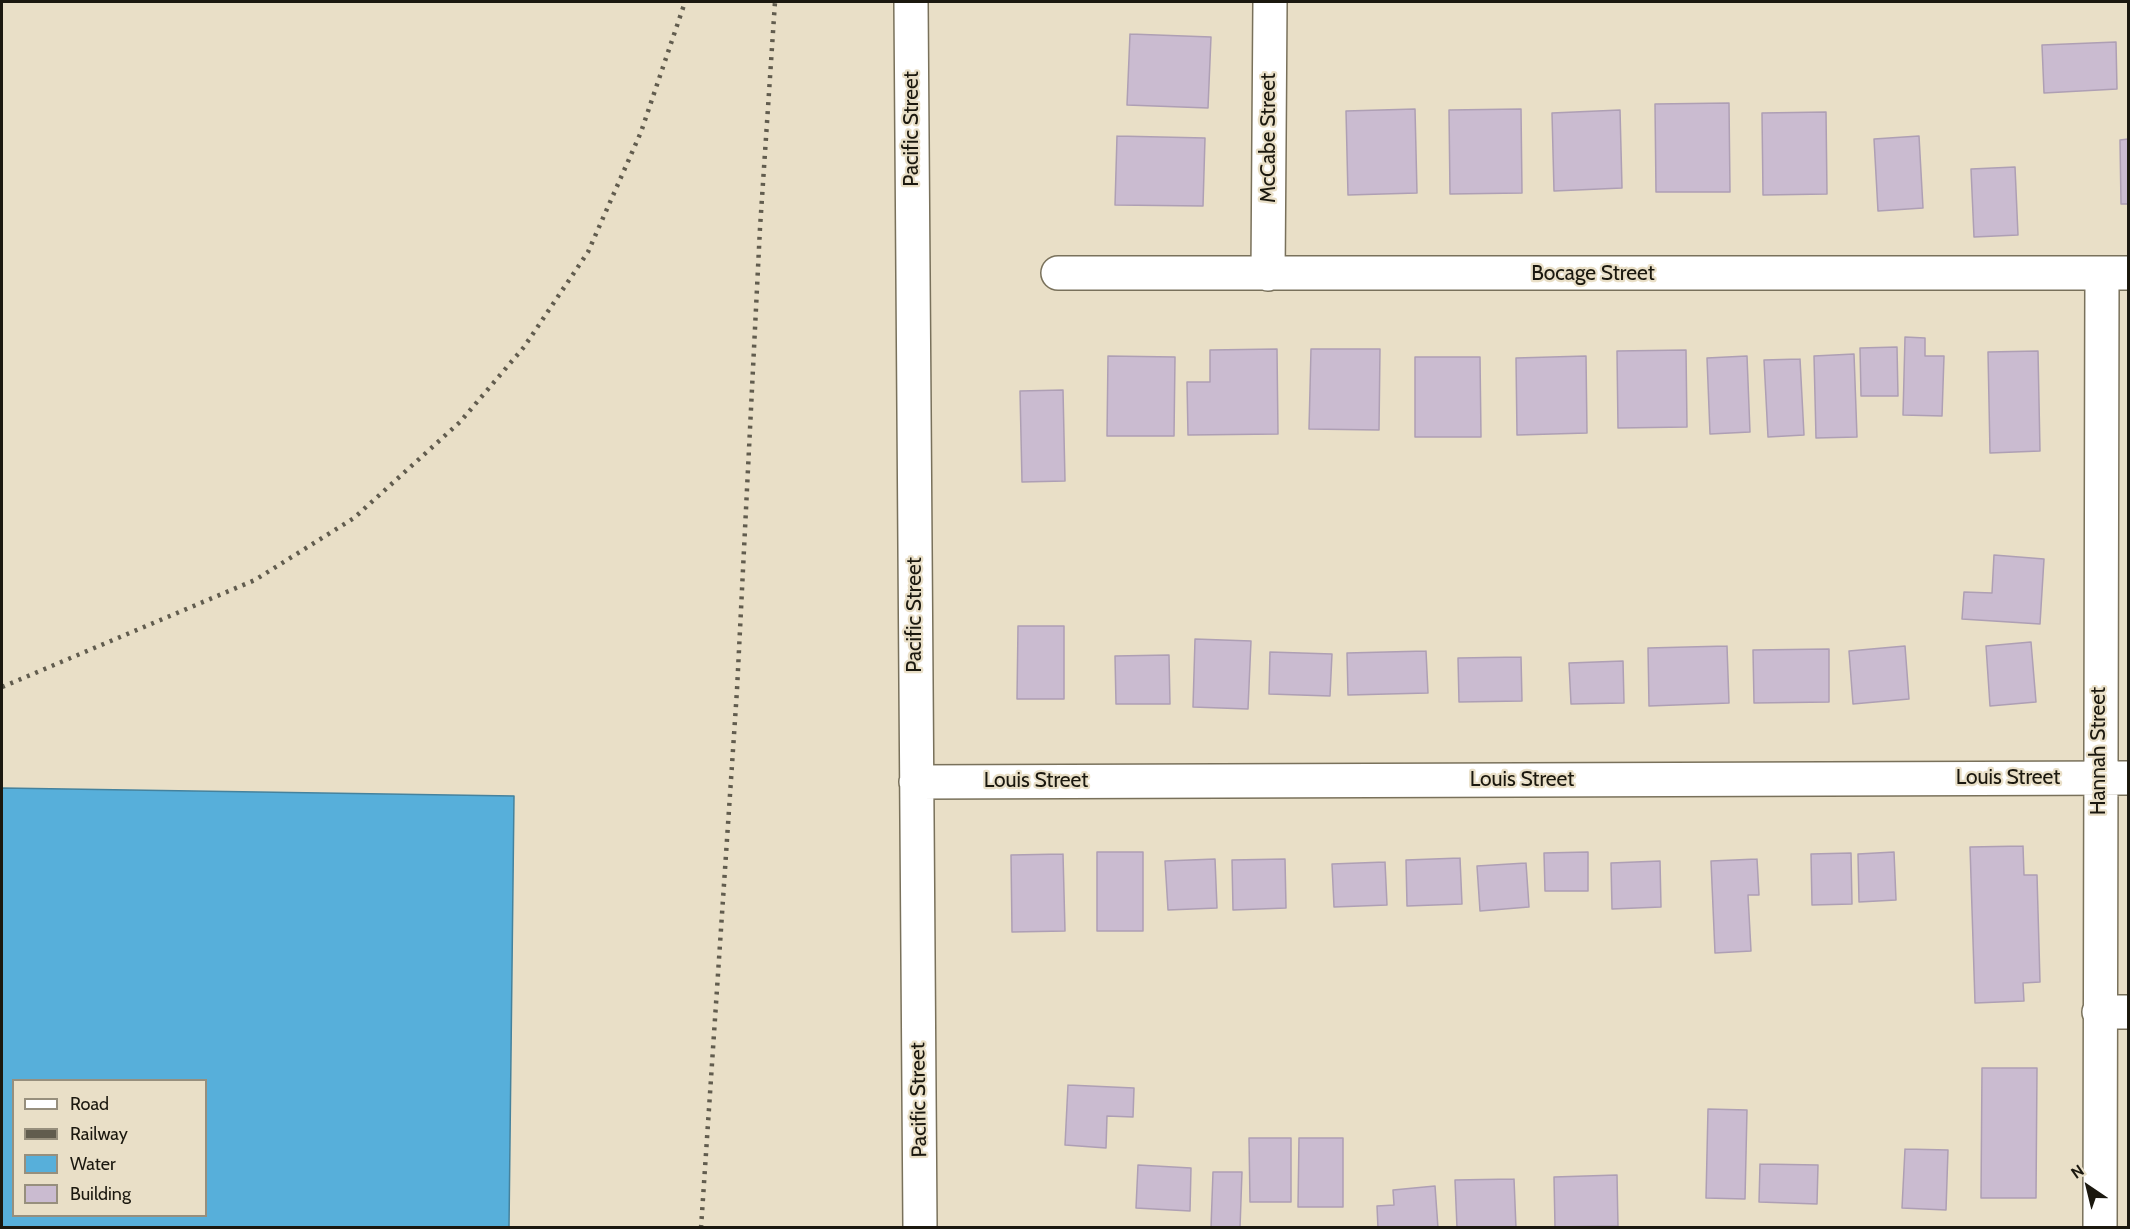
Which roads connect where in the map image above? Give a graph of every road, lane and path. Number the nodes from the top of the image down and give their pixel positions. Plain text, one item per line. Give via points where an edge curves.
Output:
1 (911, 2) edge
2 (1270, 2) edge
3 (1058, 273) dead end
4 (2115, 273) edge
5 (1268, 274) junction
6 (2114, 778) edge
7 (916, 782) junction
8 (2114, 1012) edge
9 (920, 1227) edge
10 (2100, 1227) edge

1 - 7 street, Pacific Street
2 - 5 street, McCabe Street
3 - 5 street, Bocage Street
4 - 5 street, Bocage Street
4 - 6 street, Hannah Street
6 - 7 street, Louis Street
6 - 8 street, Hannah Street
7 - 9 street, Pacific Street
8 - 10 street, Hannah Street

